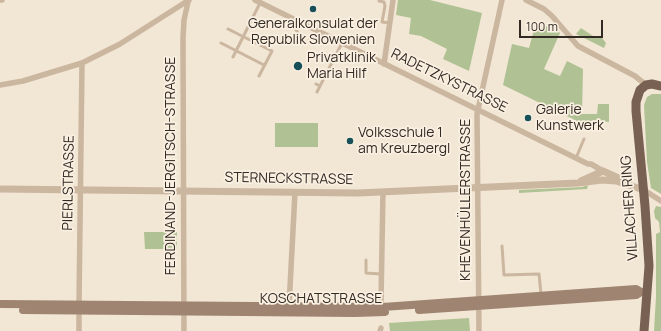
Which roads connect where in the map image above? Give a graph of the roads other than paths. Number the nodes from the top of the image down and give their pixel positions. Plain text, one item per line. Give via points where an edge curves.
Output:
1 (393, 0) edge
2 (502, 0) edge
3 (526, 0) edge
4 (189, 1) edge
5 (258, 1) edge
6 (379, 1) dead end
7 (292, 18) junction
8 (390, 23) junction
9 (228, 29) dead end
10 (298, 33) dead end
11 (243, 36) junction
12 (328, 36) junction
13 (310, 39) dead end
14 (342, 43) junction
15 (220, 44) dead end
16 (236, 51) junction
17 (233, 57) dead end
18 (82, 63) junction
19 (384, 64) junction
20 (264, 65) junction
21 (259, 76) dead end
22 (316, 84) dead end
23 (0, 85) edge
24 (320, 86) junction
25 (646, 86) junction
26 (661, 86) edge
27 (317, 92) dead end
28 (478, 110) junction
29 (584, 139) dead end
30 (576, 158) junction
31 (588, 164) junction
32 (603, 171) junction
33 (594, 174) junction
34 (602, 180) junction
35 (578, 183) junction
36 (478, 187) junction
37 (0, 189) edge
38 (81, 190) junction
39 (644, 190) junction
40 (183, 192) junction
41 (295, 192) junction
42 (383, 192) junction
43 (661, 201) edge
44 (502, 246) dead end
45 (366, 260) dead end
46 (381, 274) junction
47 (644, 292) junction
48 (541, 296) junction
49 (479, 303) junction
50 (0, 304) edge
51 (79, 304) junction
52 (382, 304) junction
53 (289, 306) junction
54 (183, 308) junction
55 (0, 310) edge
56 (335, 310) junction
57 (79, 316) dead end
58 (79, 331) edge
59 (184, 331) edge
60 (479, 331) edge
61 (644, 331) edge

1 - 8 street
2 - 28 street, KHEVENHÜLLERSTRASSE
3 - 25 street via 544,9 578,46 635,76
4 - 18 street via 120,44
4 - 40 street, FERDINAND-JERGITSCH-STRASSE via 183,38
5 - 7 street, RADETZKYSTRASSE
5 - 11 lane
6 - 8 lane via 384,2 382,22
7 - 10 lane via 292,24
7 - 12 street, RADETZKYSTRASSE
8 - 19 street
9 - 11 lane
11 - 16 lane
11 - 20 lane via 272,51
12 - 13 lane via 318,40
12 - 14 street, RADETZKYSTRASSE
14 - 19 street, RADETZKYSTRASSE
14 - 24 lane
15 - 16 lane
16 - 17 lane
16 - 20 lane
18 - 23 street via 23,81
18 - 38 street, PIERLSTRASSE
19 - 28 street, RADETZKYSTRASSE
20 - 21 lane
22 - 24 lane
24 - 27 lane
25 - 26 main road
25 - 39 main road, VILLACHER RING via 637,96 636,111
28 - 30 street, RADETZKYSTRASSE
28 - 36 street, KHEVENHÜLLERSTRASSE
29 - 30 lane
30 - 31 street, RADETZKYSTRASSE
31 - 32 street, RADETZKYSTRASSE
31 - 33 street
32 - 33 street, STERNECKSTRASSE
32 - 39 street, RADETZKYSTRASSE
33 - 34 street
33 - 35 street, STERNECKSTRASSE
34 - 35 street, STERNECKSTRASSE
34 - 39 street, STERNECKSTRASSE via 616,181
35 - 36 street, STERNECKSTRASSE
36 - 42 street, STERNECKSTRASSE
36 - 49 street, KHEVENHÜLLERSTRASSE
37 - 38 street, STERNECKSTRASSE
38 - 40 street, STERNECKSTRASSE
38 - 51 street, PIERLSTRASSE
39 - 43 street, RADETZKYSTRASSE
39 - 47 main road, VILLACHER RING via 648,258
40 - 41 street, STERNECKSTRASSE
40 - 54 street, FERDINAND-JERGITSCH-STRASSE
41 - 42 street, STERNECKSTRASSE
41 - 53 street
42 - 46 street
44 - 48 lane via 504,275 539,274
45 - 46 lane via 366,273
46 - 52 street
47 - 48 main road, KOSCHATSTRASSE via 636,289
47 - 49 main road, KOSCHATSTRASSE via 636,295
47 - 61 main road, VILLACHER RING
48 - 49 main road, KOSCHATSTRASSE
49 - 52 main road, KOSCHATSTRASSE
49 - 56 main road, KOSCHATSTRASSE via 386,312
49 - 60 street, KHEVENHÜLLERSTRASSE
50 - 51 main road, KOSCHATSTRASSE
51 - 54 main road, KOSCHATSTRASSE
52 - 56 main road, KOSCHATSTRASSE
53 - 54 main road, KOSCHATSTRASSE
53 - 56 main road, KOSCHATSTRASSE
54 - 55 main road, KOSCHATSTRASSE
54 - 56 main road, KOSCHATSTRASSE
54 - 59 street, FERDINAND-JERGITSCH-STRASSE
57 - 58 street

